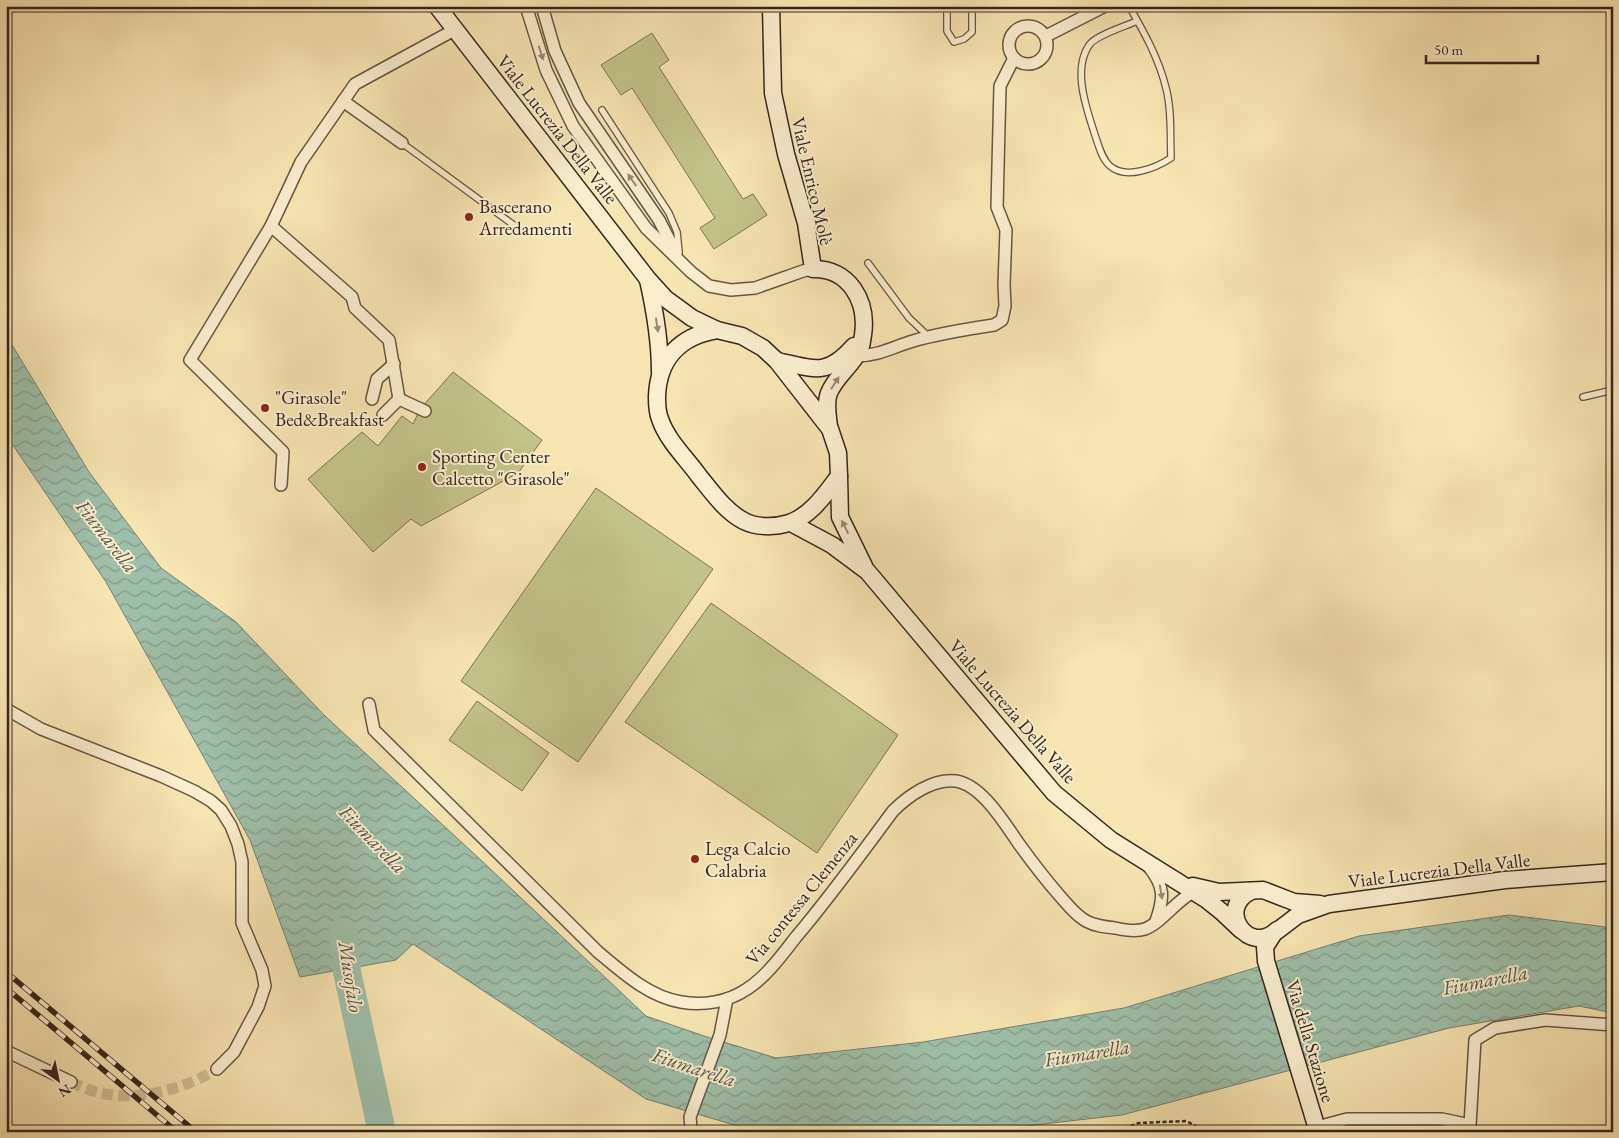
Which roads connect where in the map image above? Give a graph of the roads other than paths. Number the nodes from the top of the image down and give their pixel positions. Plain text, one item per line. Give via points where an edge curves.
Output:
1 (437, 6) edge
2 (526, 6) edge
3 (542, 6) edge
4 (771, 6) edge
5 (947, 6) edge
6 (972, 6) edge
7 (1105, 6) edge
8 (1129, 6) edge
9 (1137, 21) junction
10 (456, 29) junction
11 (1046, 36) junction
12 (1014, 58) junction
13 (343, 101) junction
14 (602, 110) dead end
15 (402, 143) joint
16 (271, 226) junction
17 (515, 226) dead end
18 (680, 262) junction
19 (868, 263) dead end
20 (813, 269) junction
21 (647, 278) junction
22 (717, 330) junction
23 (863, 334) junction
24 (929, 337) junction
25 (856, 356) junction
26 (777, 361) junction
27 (394, 364) junction
28 (660, 372) junction
29 (1613, 390) edge
30 (1582, 397) dead end
31 (372, 399) dead end
32 (399, 399) junction
33 (425, 411) dead end
34 (383, 415) dead end
35 (830, 429) junction
36 (839, 476) junction
37 (281, 485) dead end
38 (791, 523) junction
39 (866, 571) junction
40 (369, 704) dead end
41 (6, 709) edge
42 (1146, 863) junction
43 (1613, 872) edge
44 (1180, 882) junction
45 (1251, 891) junction
46 (1193, 892) junction
47 (1274, 894) junction
48 (1330, 904) junction
49 (1155, 923) junction
50 (1244, 932) junction
51 (1276, 932) junction
52 (1266, 962) junction
53 (727, 999) junction
54 (1613, 1025) edge
55 (6, 1051) edge
56 (217, 1070) tunnel mouth
57 (71, 1082) tunnel mouth
58 (691, 1127) edge
59 (1318, 1130) edge
60 (703, 1132) edge

1 - 10 main road, Viale Lucrezia Della Valle
2 -> 18 street via 546,70 573,126 646,228
18 -> 3 street via 659,220 579,103 556,51
4 - 20 main road, Viale Enrico Molè via 773,94 806,223
5 - 6 lane via 947,31 954,42 972,32
7 - 11 street
8 - 9 lane
9 - 9 lane via 1150,43 1166,88 1171,158 1140,172 1119,171 1110,166 1097,142 1084,101 1082,71 1090,43 1101,35
10 - 13 street via 355,84
10 - 21 main road, Viale Lucrezia Della Valle
11 - 12 street via 1046,51 1036,63 1022,63
11 - 12 street via 1036,27 1017,29 1009,45
12 - 24 street via 1000,86 997,207 1006,230 1002,320 994,325
13 - 15 street
13 - 16 street via 301,162
14 - 18 lane via 669,213 677,232
15 - 17 lane
16 - 27 street via 352,296 355,308 389,340
16 - 37 street via 190,360 283,452
18 - 20 street via 709,286 731,290 755,288
19 - 24 lane via 909,318
20 - 23 main road, Viale Enrico Molè via 834,272 855,291 864,313
21 - 22 main road, Viale Lucrezia Della Valle via 666,299 692,318
21 -> 28 main road, Viale Lucrezia Della Valle via 658,328
22 - 26 main road, Viale Lucrezia Della Valle via 742,336
22 - 28 main road, Viale Lucrezia Della Valle via 701,332 674,350
23 - 25 main road, Viale Enrico Molè
23 - 26 main road via 840,360 820,370
24 - 25 street via 878,354
35 -> 25 main road, Viale Enrico Molè via 828,394
26 - 35 main road, Viale Lucrezia Della Valle
27 - 31 street via 377,379
27 - 32 street
28 - 38 main road, Viale Lucrezia Della Valle via 657,406 660,419 667,434 712,492 733,514 746,522 768,526
29 - 30 lane
32 - 33 street
32 - 34 street
35 - 36 main road, Viale Lucrezia Della Valle via 838,453
36 - 38 main road, Viale Lucrezia Della Valle via 817,504
39 -> 36 main road, Viale Lucrezia Della Valle via 840,517
38 - 39 main road, Viale Lucrezia Della Valle via 832,545
39 - 42 main road, Viale Lucrezia Della Valle via 1054,793 1111,840
40 - 53 street, Via contessa Clemenza via 374,730 606,958 638,983 665,998 696,1003
41 - 56 street via 41,729 194,791 221,810 231,826 242,862 242,924 262,970 264,986 258,1007 234,1052
42 - 44 main road, Viale Lucrezia Della Valle
42 -> 49 street via 1157,877 1162,892 1162,904
43 - 48 main road, Viale Lucrezia Della Valle via 1505,880
44 - 45 main road via 1219,892
44 - 46 main road, Viale Lucrezia Della Valle
45 - 47 main road via 1263,890
45 - 50 main road via 1237,905 1236,918
46 - 49 street
46 - 50 main road, Viale Lucrezia Della Valle
47 - 48 main road via 1294,902
47 - 51 main road via 1283,909 1283,920
48 - 51 main road, Viale Lucrezia Della Valle via 1298,915
49 - 53 street, Via contessa Clemenza via 1145,929 1128,930 1096,926 1084,920 1054,889 979,793 956,781 944,782 918,792 893,811 784,952 747,989
50 - 51 main road via 1259,938
50 - 52 main road, Via della Stazione
51 - 52 main road, Via della Stazione via 1265,947
52 - 59 main road, Via della Stazione
53 - 58 street via 720,1035
54 - 59 street via 1545,1020 1495,1028 1475,1040 1470,1125 1442,1119 1347,1119
55 - 57 street
58 - 60 street

